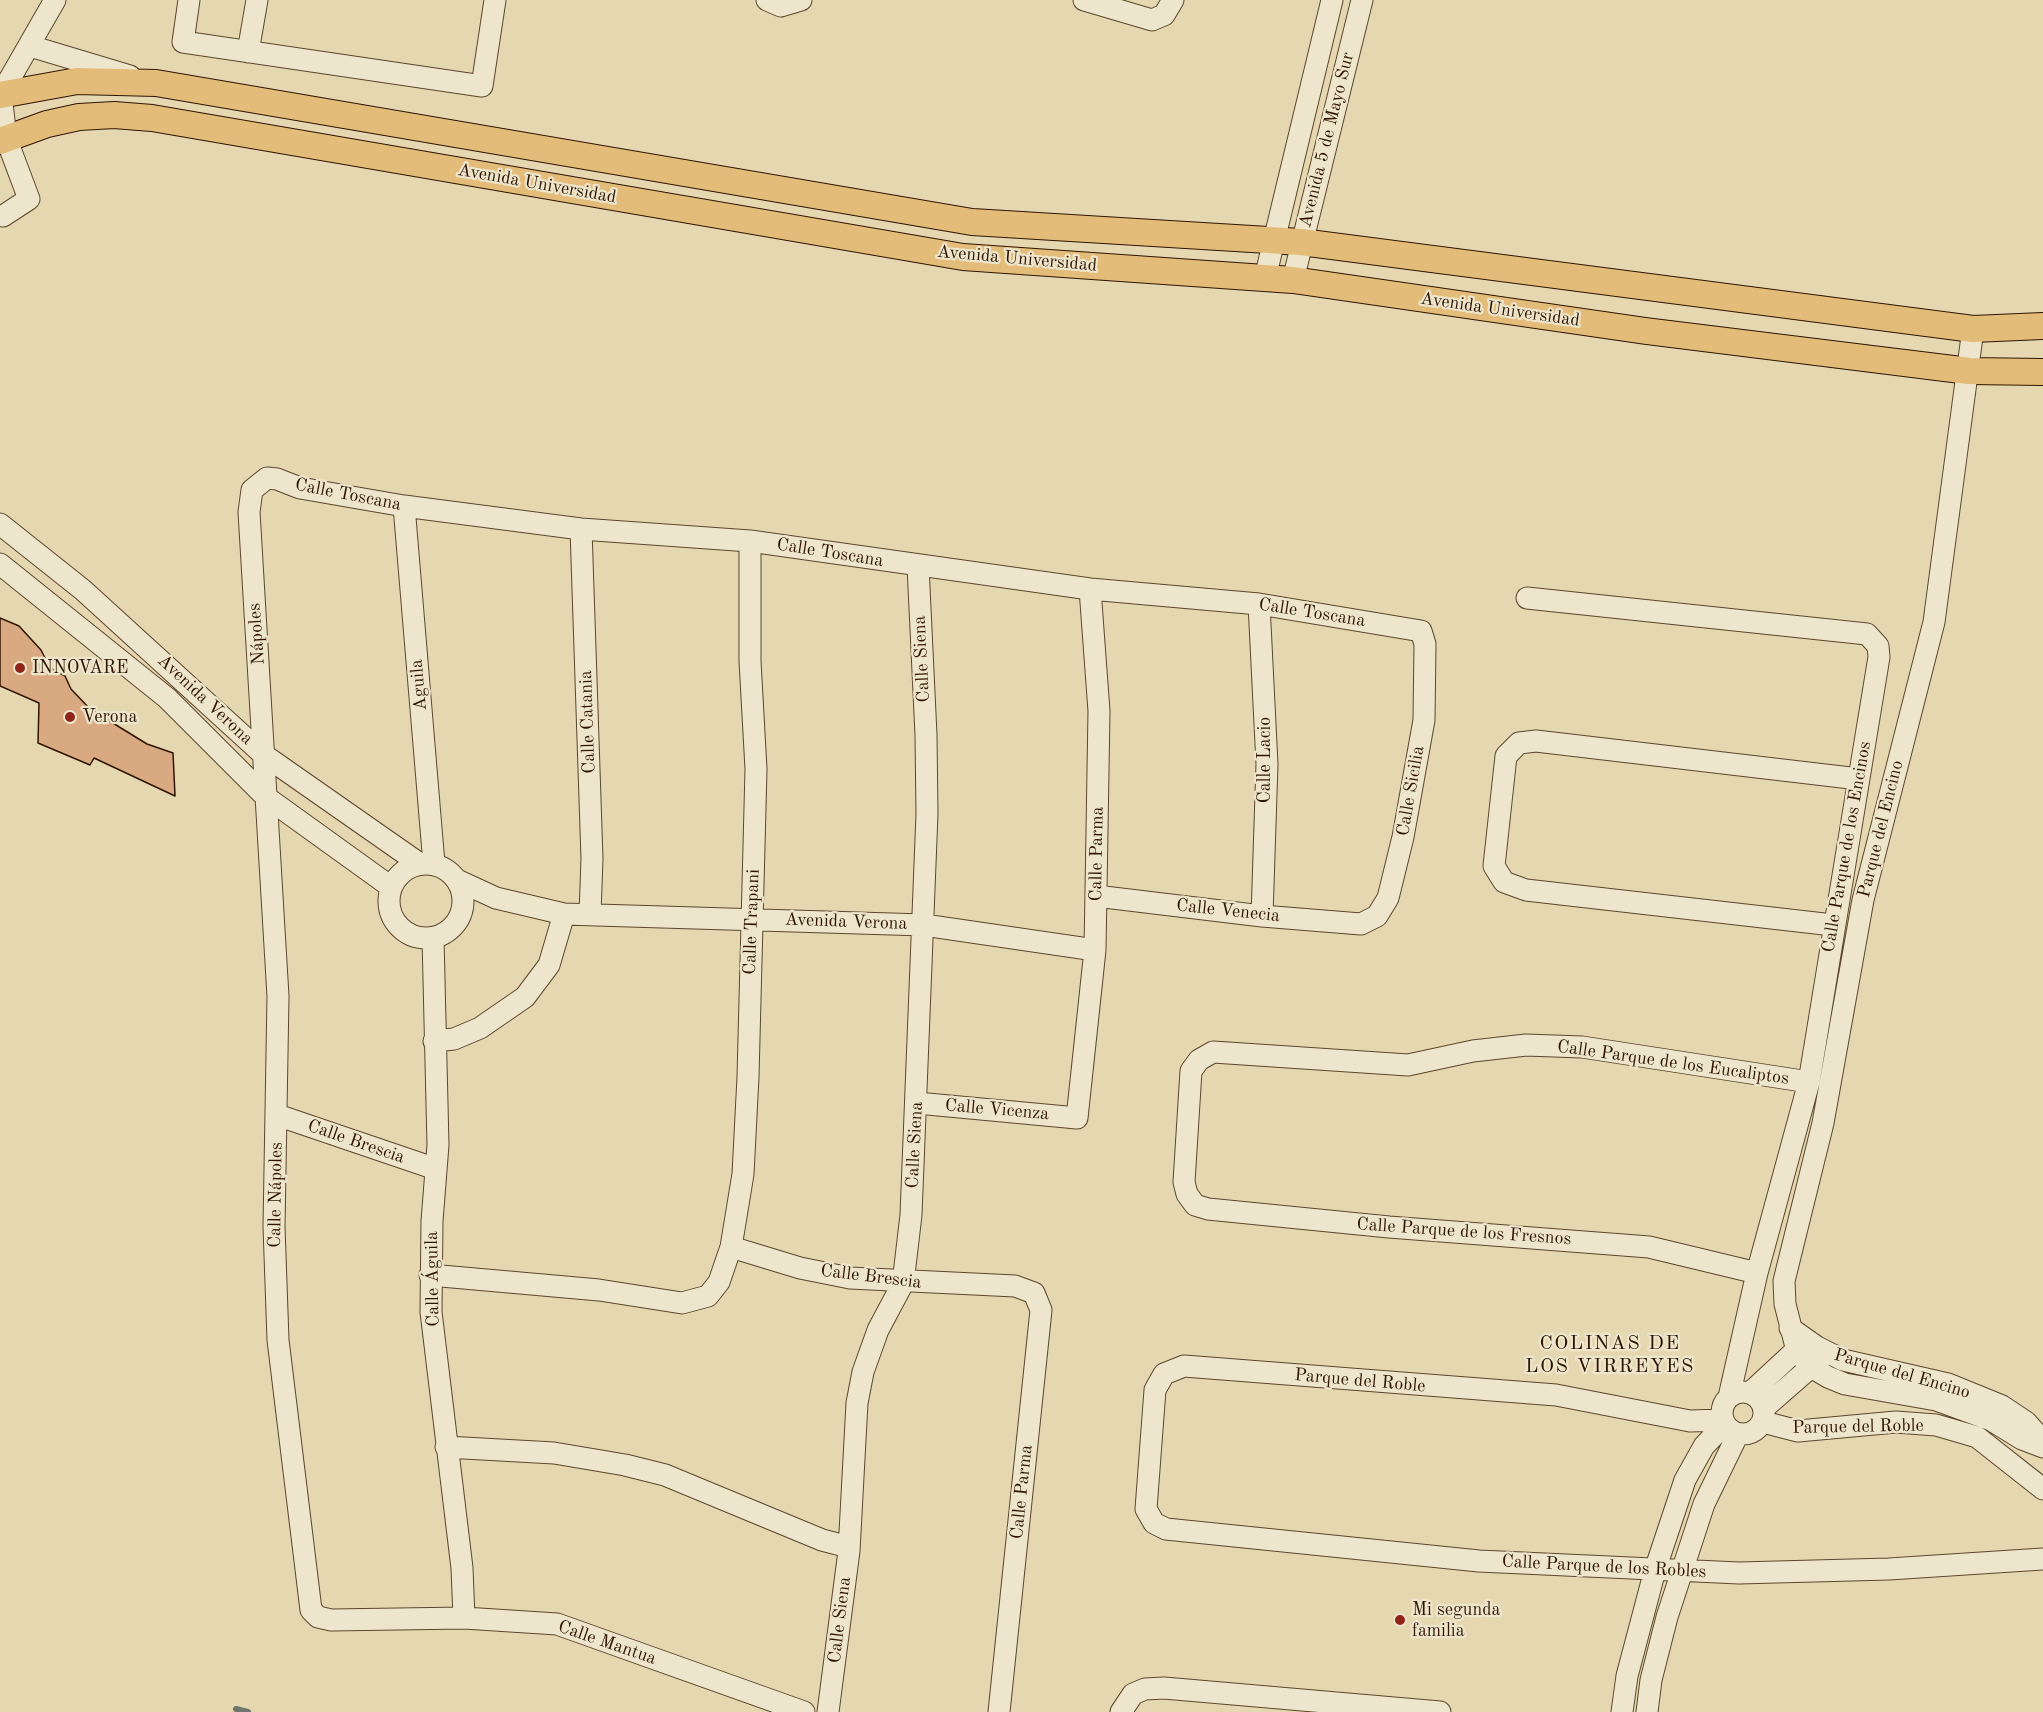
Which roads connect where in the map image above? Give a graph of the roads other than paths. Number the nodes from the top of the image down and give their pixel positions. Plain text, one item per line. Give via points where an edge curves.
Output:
1 (54, 0) edge
2 (189, 0) edge
3 (257, 0) edge
4 (495, 0) edge
5 (767, 0) edge
6 (801, 0) edge
7 (1084, 0) edge
8 (1173, 0) edge
9 (1332, 0) edge
10 (1362, 0) edge
11 (1120, 5) edge
12 (30, 46) junction
13 (248, 52) junction
14 (156, 83) junction
15 (1, 94) edge
16 (3, 139) edge
17 (3, 216) dead end
18 (1274, 240) junction
19 (1301, 242) junction
20 (1265, 278) junction
21 (1293, 280) junction
22 (2043, 326) edge
23 (1973, 329) junction
24 (1969, 371) junction
25 (2043, 372) edge
26 (404, 506) junction
27 (249, 512) joint
28 (0, 524) edge
29 (581, 529) junction
30 (750, 541) junction
31 (0, 564) edge
32 (918, 567) junction
33 (1090, 589) junction
34 (83, 590) junction
35 (1527, 598) dead end
36 (1258, 604) junction
37 (64, 614) junction
38 (1425, 644) joint
39 (184, 679) junction
40 (166, 698) junction
41 (264, 755) junction
42 (1859, 779) junction
43 (266, 797) junction
44 (427, 864) junction
45 (457, 879) junction
46 (391, 887) junction
47 (1096, 896) junction
48 (496, 898) junction
49 (464, 903) junction
50 (564, 914) junction
51 (590, 914) junction
52 (1262, 916) junction
53 (753, 918) junction
54 (1361, 924) joint
55 (924, 925) junction
56 (1833, 925) junction
57 (433, 938) junction
58 (1095, 950) junction
59 (434, 1041) junction
60 (1809, 1082) junction
61 (916, 1103) junction
62 (277, 1115) junction
63 (1077, 1118) joint
64 (436, 1169) junction
65 (1184, 1182) joint
66 (731, 1247) junction
67 (1757, 1273) junction
68 (430, 1275) junction
69 (903, 1283) junction
70 (1015, 1286) joint
71 (1802, 1346) junction
72 (1827, 1353) junction
73 (1810, 1367) junction
74 (1729, 1397) junction
75 (1759, 1407) junction
76 (1729, 1426) junction
77 (2043, 1442) edge
78 (446, 1447) junction
79 (2043, 1447) edge
80 (2043, 1489) edge
81 (1166, 1528) joint
82 (849, 1546) junction
83 (2043, 1559) edge
84 (1655, 1570) junction
85 (1682, 1571) junction
86 (464, 1618) junction
87 (331, 1620) joint
88 (804, 1712) edge
89 (828, 1712) edge
90 (999, 1712) edge
91 (1121, 1712) edge
92 (1440, 1712) edge
93 (1622, 1712) edge
94 (1647, 1712) edge

1 - 12 street
2 - 13 street via 183,42
3 - 13 street
4 - 13 street via 482,86
5 - 6 street via 781,6
7 - 11 street
8 - 11 street via 1164,15 1152,20
9 - 18 street, Avenida 5 de Mayo Sur
10 - 19 street, Avenida 5 de Mayo Sur
12 - 14 street
12 - 15 street
14 - 15 main road, Avenida Universidad via 77,81
14 - 18 main road, Avenida Universidad via 972,222
15 - 16 street
16 - 17 street via 29,199
16 - 20 main road, Avenida Universidad via 79,117 152,118 963,257
18 - 19 main road, Avenida Universidad
18 - 20 street, Avenida 5 de Mayo Sur
19 - 21 street, Avenida 5 de Mayo Sur
19 - 23 main road, Avenida Universidad
20 - 21 main road, Avenida Universidad
21 - 24 main road, Avenida Universidad via 1646,331
22 - 23 main road, Avenida Universidad
23 - 24 street, Parque del Encino
24 - 25 main road, Avenida Universidad
24 - 71 street, Parque del Encino via 1934,622 1863,900 1823,1123 1784,1281 1790,1328
26 - 27 street, Calle Toscana via 300,488 267,478 252,490
26 - 29 street, Calle Toscana
26 - 44 street, Aguila
27 - 41 street, Nápoles
28 - 34 street, Avenida Verona
29 - 30 street, Calle Toscana
29 - 51 street, Calle Catania via 592,859
30 - 32 street, Calle Toscana
30 - 53 street, Calle Trapani via 750,661 756,769
31 - 37 street, Avenida Verona
32 - 33 street, Calle Toscana
32 - 55 street, Calle Siena via 926,735
33 - 36 street, Calle Toscana
33 - 47 street, Calle Parma via 1099,711
34 - 37 street
34 - 39 street, Avenida Verona
35 - 42 street, Calle Parque de los Encinos via 1867,634 1874,639 1879,657
36 - 38 street, Calle Toscana via 1413,628 1421,631
36 - 52 street, Calle Lacio via 1266,764
37 - 40 street, Avenida Verona
38 - 54 street, Calle Sicilia via 1424,720 1403,837 1388,898 1377,916
39 - 40 street
39 - 41 street, Avenida Verona
40 - 43 street, Avenida Verona
41 - 43 street, Calle Nápoles
41 - 44 street, Avenida Verona
42 - 56 street, Calle Parque de los Encinos
42 - 56 street via 1536,741 1519,743 1506,756 1494,866 1504,882 1526,890
43 - 46 street, Avenida Verona
43 - 62 street, Calle Nápoles via 278,996
44 - 45 street
44 - 46 street via 398,876
45 - 48 street, Avenida Verona
45 - 49 street
46 - 57 street via 389,909 401,929 410,935
47 - 52 street, Calle Venecia
47 - 58 street, Calle Parma
48 - 49 street
48 - 50 street, Avenida Verona
49 - 57 street via 454,926
50 - 51 street, Avenida Verona
50 - 59 street via 549,965 525,997 480,1029 454,1039
51 - 53 street, Avenida Verona
52 - 54 street, Calle Venecia
53 - 55 street, Avenida Verona
53 - 66 street, Calle Trapani via 743,1174
55 - 58 street, Avenida Verona
55 - 61 street, Calle Siena
56 - 60 street, Calle Parque de los Encinos
57 - 59 street, Calle Águila
58 - 63 street, Calle Parma
59 - 64 street, Calle Águila
60 - 65 street, Calle Parque de los Eucaliptos via 1582,1047 1526,1045 1408,1065 1213,1052 1199,1060 1191,1071
60 - 67 street, Calle Parque de los Encinos
61 - 63 street, Calle Vicenza
61 - 69 street, Calle Siena via 911,1215
62 - 64 street, Calle Brescia
62 - 87 street, Calle Nápoles via 274,1227 288,1436 304,1538 309,1603 318,1617
64 - 68 street, Calle Águila
65 - 67 street, Calle Parque de los Fresnos via 1195,1205 1208,1209 1649,1247
66 - 68 street, Calle Trapani via 719,1282 708,1296 682,1303 599,1290
66 - 69 street, Calle Brescia via 820,1272
67 - 74 street, Calle Parque de los Encinos
68 - 78 street, Calle Águila
69 - 70 street, Calle Brescia
69 - 82 street, Calle Siena via 878,1330 863,1372 857,1403
70 - 90 street, Calle Parma via 1034,1293 1041,1310
71 - 72 street, Parque del Encino
71 - 73 street, Parque del Encino
71 - 75 street
72 - 73 street
72 - 77 street, Parque del Encino via 1918,1376 2002,1406 2026,1422
73 - 75 street
73 - 79 street, Parque del Encino via 1845,1384 1936,1400 1991,1420
74 - 75 street via 1743,1392
74 - 76 street via 1724,1404
75 - 76 street via 1753,1432
75 - 80 street, Parque del Roble via 1798,1431 1896,1422 1936,1425 1977,1437
76 - 81 street, Parque del Roble via 1556,1395 1184,1366 1164,1374 1155,1390 1146,1509 1154,1523
76 - 84 street via 1704,1446 1685,1480
76 - 85 street
78 - 82 street via 554,1453 625,1465 676,1479 822,1540
78 - 86 street, Calle Águila via 462,1568
81 - 84 street, Calle Parque de los Robles via 1479,1561
82 - 89 street, Calle Siena
83 - 85 street, Calle Parque de los Robles via 1889,1569
84 - 85 street, Calle Parque de los Robles
84 - 93 street via 1627,1676
85 - 94 street via 1667,1617
86 - 87 street, Calle Mantua
86 - 88 street, Calle Mantua via 557,1624
91 - 92 street via 1132,1694 1164,1688

